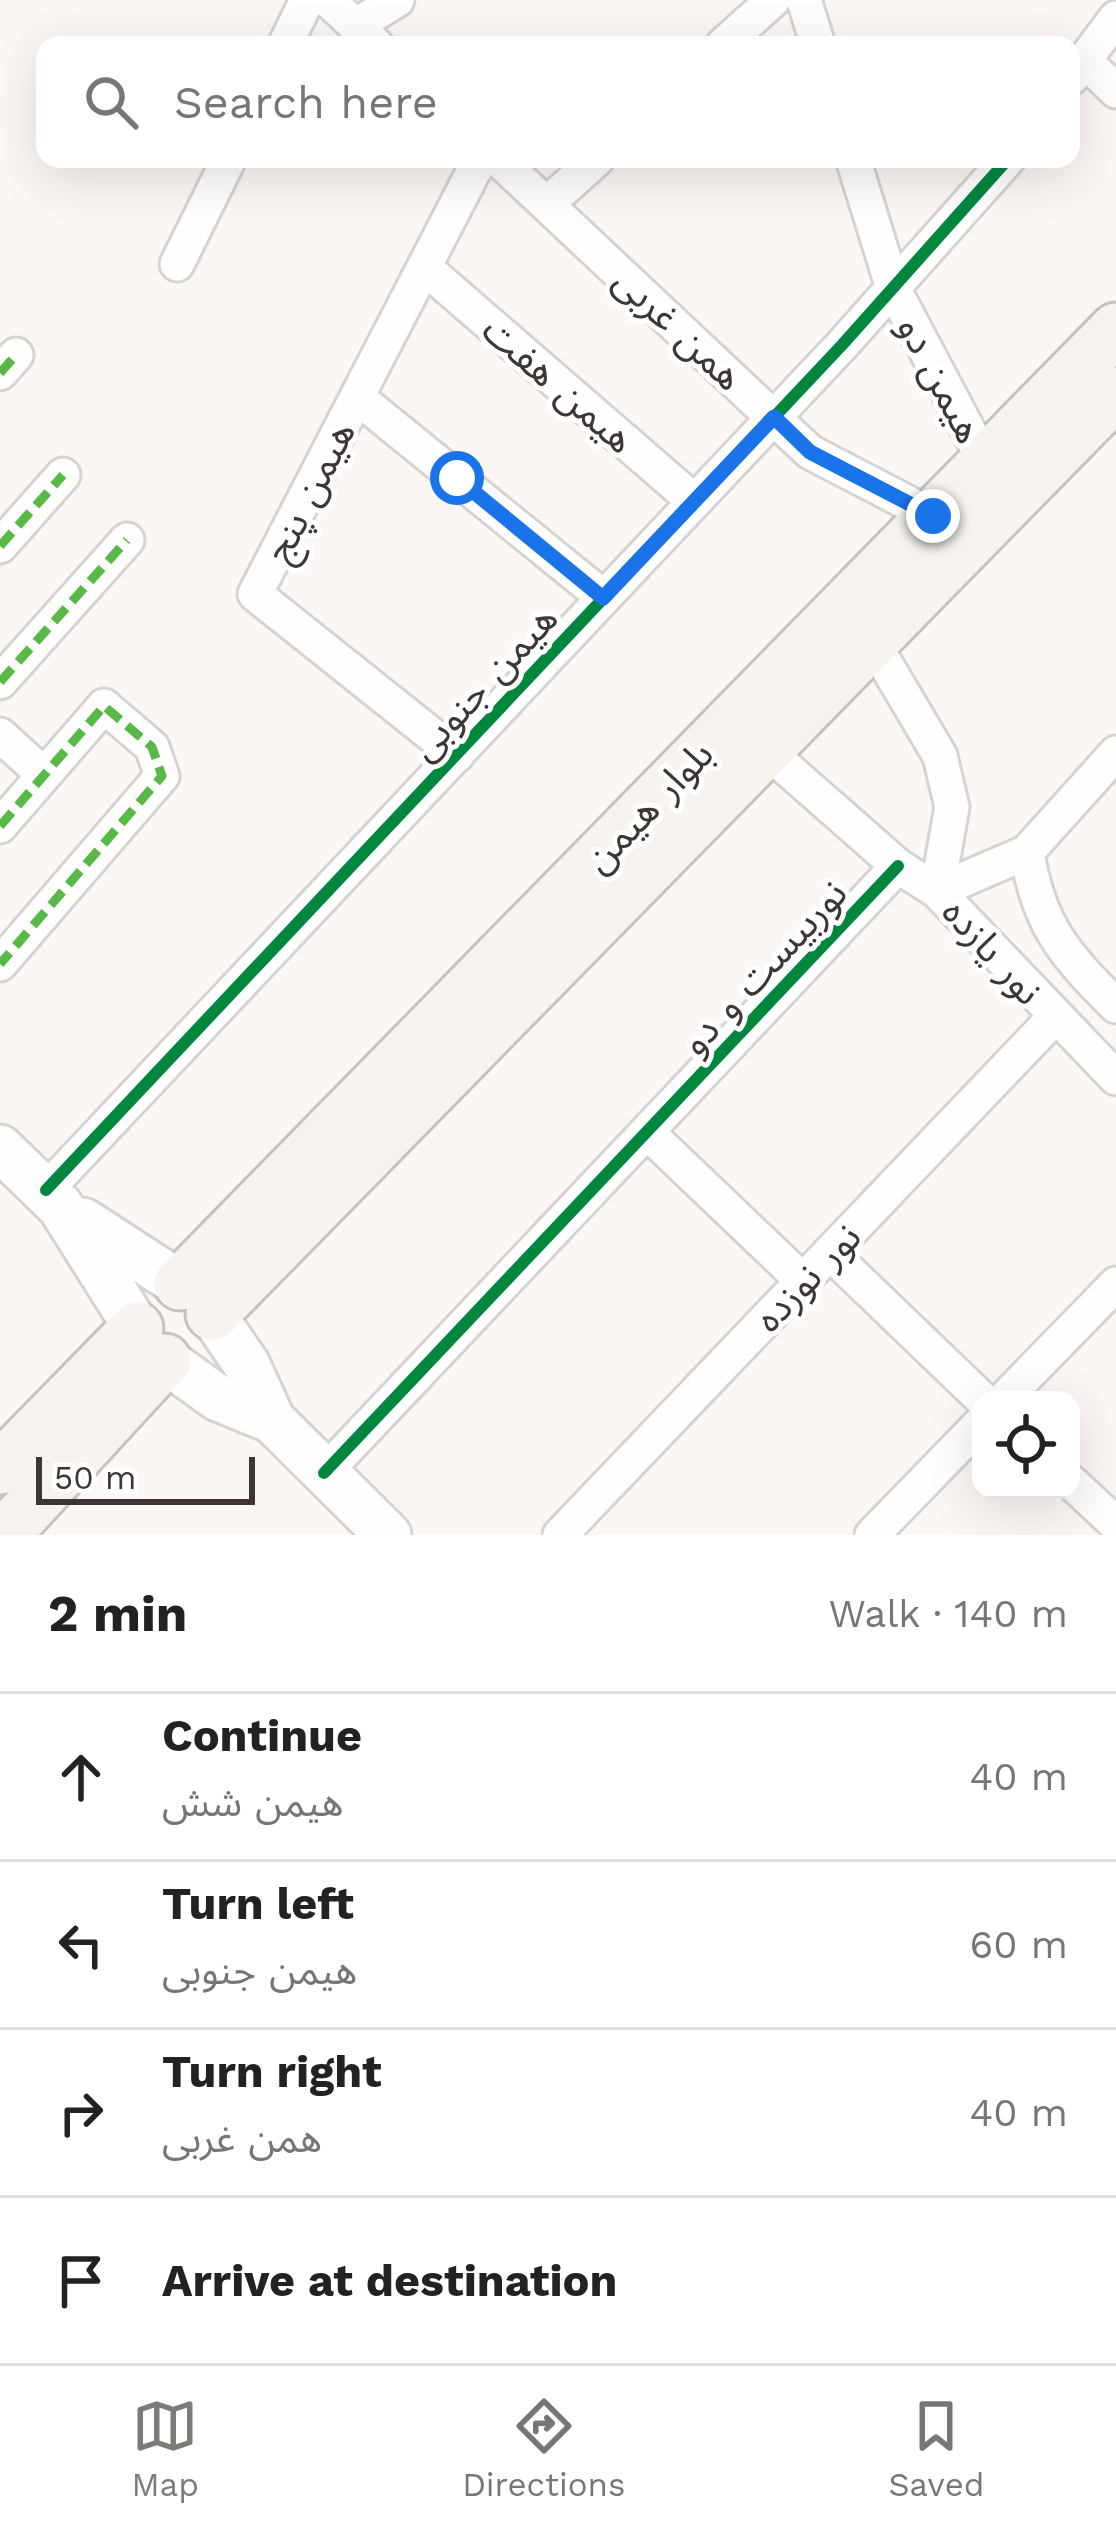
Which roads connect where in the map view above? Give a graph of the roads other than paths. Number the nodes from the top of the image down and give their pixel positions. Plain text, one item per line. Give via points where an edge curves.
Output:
1 (307, 0) edge
2 (328, 0) edge
3 (397, 0) edge
4 (772, 0) edge
5 (804, 0) edge
6 (1116, 18) edge
7 (366, 35) edge
8 (289, 36) edge
9 (733, 36) edge
10 (815, 36) edge
11 (1080, 65) edge
12 (1080, 71) edge
13 (1116, 91) edge
14 (225, 168) edge
15 (476, 168) edge
16 (508, 168) edge
17 (587, 168) edge
18 (857, 168) edge
19 (1000, 168) edge
20 (547, 204) junction
21 (177, 264) dead end
22 (424, 267) junction
23 (893, 288) junction
24 (1116, 328) edge
25 (1116, 393) edge
26 (357, 397) junction
27 (774, 417) junction
28 (986, 462) junction
29 (63, 475) dead end
30 (694, 501) junction
31 (933, 516) junction
32 (127, 540) dead end
33 (0, 547) edge
34 (603, 598) junction
35 (872, 641) junction
36 (0, 682) edge
37 (0, 736) edge
38 (766, 750) junction
39 (1116, 753) edge
40 (457, 755) junction
41 (44, 776) junction
42 (0, 826) edge
43 (1027, 852) junction
44 (898, 866) junction
45 (937, 891) junction
46 (0, 964) edge
47 (1116, 1006) edge
48 (1053, 1018) junction
49 (1116, 1078) edge
50 (650, 1134) junction
51 (0, 1148) edge
52 (53, 1198) junction
53 (830, 1253) junction
54 (803, 1281) junction
55 (1116, 1284) edge
56 (196, 1299) junction
57 (151, 1344) junction
58 (974, 1391) edge
59 (1012, 1391) edge
60 (272, 1420) junction
61 (972, 1432) edge
62 (0, 1468) edge
63 (324, 1474) junction
64 (1080, 1490) edge
65 (1116, 1524) edge
66 (4, 1535) edge
67 (388, 1535) edge
68 (560, 1535) edge
69 (872, 1535) edge

1 - 8 street
2 - 7 street
3 - 7 street
4 - 9 street
5 - 10 street
6 - 11 street
12 - 13 street
14 - 21 street
15 - 22 street, هیمن پنج
16 - 20 street, همن غربی
17 - 20 street
18 - 23 street, هیمن دو
19 - 23 street, هیمن جنوبی
20 - 27 street, همن غربی
22 - 26 street, هیمن پنج
22 - 30 street, هیمن هفت
23 - 27 street, هیمن جنوبی
23 - 28 street, هیمن دو
24 - 28 main road, بلوار هیمن
25 - 35 main road, بلوار هیمن
26 - 34 street
26 - 40 street, هیمن پنج via 255,594
27 - 30 street, هیمن جنوبی
27 - 31 street, همن غربی via 810,452
28 - 31 main road, بلوار هیمن
29 - 33 street
30 - 34 street, هیمن جنوبی
31 - 56 main road, بلوار هیمن
32 - 36 street
34 - 40 street, هیمن جنوبی
35 - 38 main road, بلوار هیمن
35 - 45 street via 940,756 952,807
37 - 41 street
38 - 44 street
38 - 56 main road, بلوار هیمن
39 - 43 street
40 - 52 street, هیمن جنوبی
41 - 42 street
41 - 46 street via 104,706 152,747 162,776
43 - 45 street, نور یازده
43 - 47 street via 1035,904 1067,957
44 - 45 street
44 - 50 street, نوربیست و دو
45 - 48 street, نور یازده
48 - 49 street, نور یازده
48 - 53 street, نور نوزده
50 - 54 street
50 - 63 street, نوربیست و دو
51 - 52 street
52 - 56 street
52 - 57 street
53 - 54 street, نور نوزده
53 - 58 street
54 - 68 street, نور نوزده
55 - 59 street
56 - 57 street via 194,1342
56 - 60 street via 247,1365
57 - 60 street via 218,1398
57 - 62 main road
57 - 66 main road
60 - 63 street
61 - 69 street
63 - 67 street
64 - 65 street

